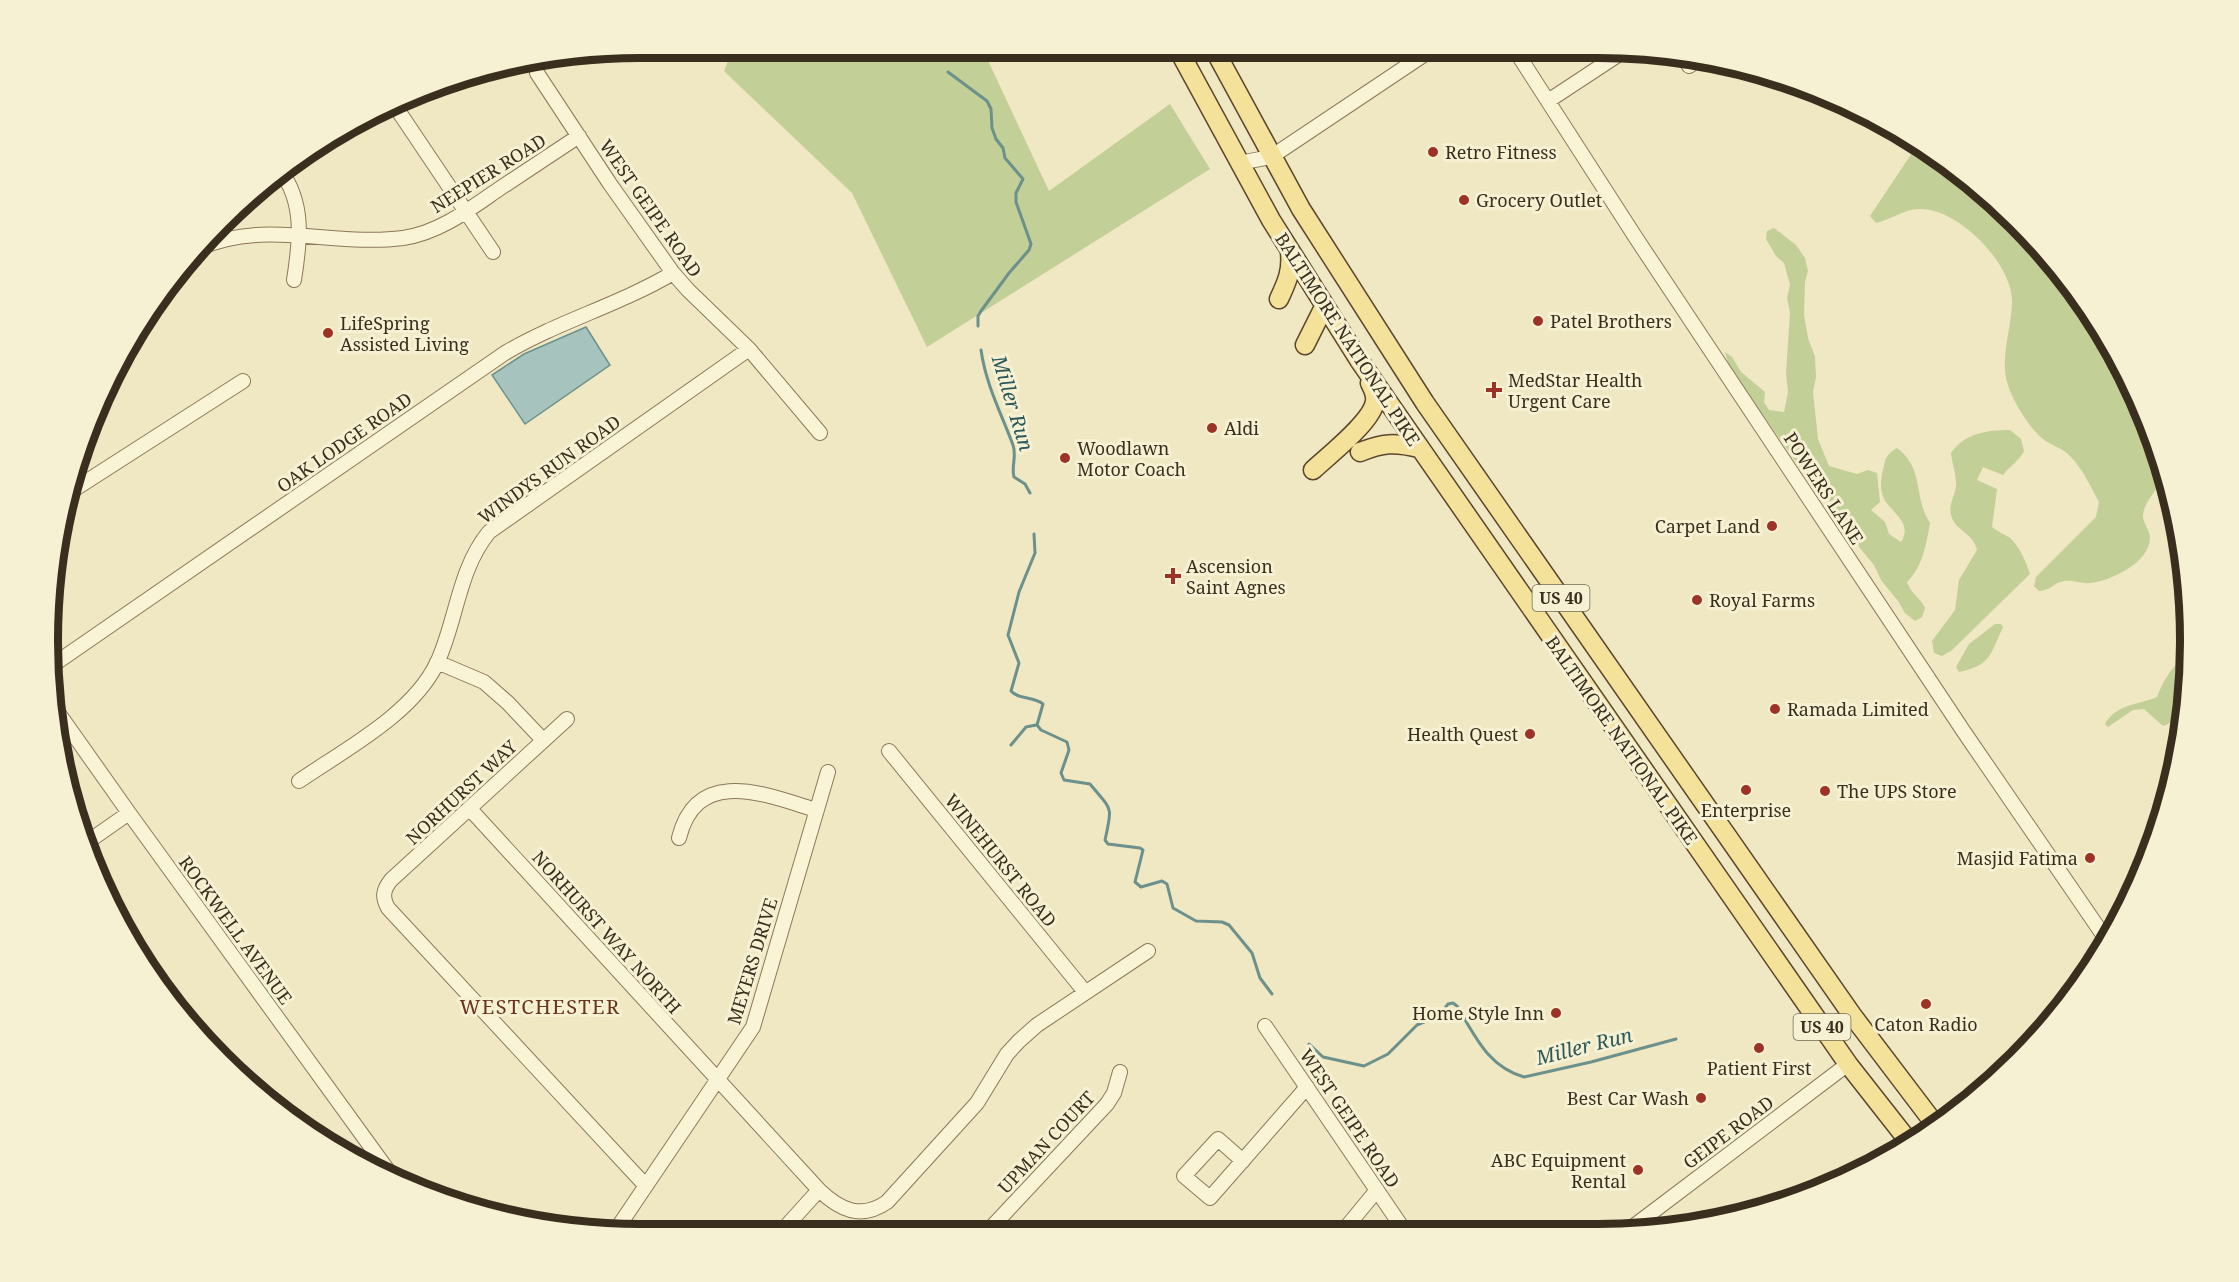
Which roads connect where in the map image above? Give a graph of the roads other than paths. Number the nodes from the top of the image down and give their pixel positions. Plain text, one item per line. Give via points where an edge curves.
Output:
1 (1183, 58) edge
2 (1219, 58) edge
3 (1419, 58) edge
4 (1520, 58) edge
5 (1612, 59) edge
6 (537, 73) dead end
7 (1548, 101) junction
8 (399, 112) edge
9 (579, 136) junction
10 (1271, 158) junction
11 (1239, 163) junction
12 (287, 178) edge
13 (465, 212) junction
14 (299, 235) junction
15 (216, 243) edge
16 (1290, 251) junction
17 (493, 252) dead end
18 (673, 273) junction
19 (294, 280) dead end
20 (1320, 300) junction
21 (1305, 345) dead end
22 (748, 349) junction
23 (1359, 360) junction
24 (243, 381) dead end
25 (820, 433) dead end
26 (1419, 448) junction
27 (1359, 452) dead end
28 (1313, 470) dead end
29 (79, 486) edge
30 (59, 661) edge
31 (437, 662) junction
32 (567, 719) dead end
33 (64, 720) edge
34 (543, 740) junction
35 (889, 751) dead end
36 (828, 772) dead end
37 (298, 781) dead end
38 (470, 809) junction
39 (816, 810) junction
40 (129, 813) junction
41 (93, 838) edge
42 (679, 838) dead end
43 (2102, 933) edge
44 (1148, 951) dead end
45 (1085, 992) junction
46 (1265, 1026) dead end
47 (1848, 1064) junction
48 (1120, 1072) dead end
49 (718, 1079) junction
50 (1307, 1087) junction
51 (1931, 1118) edge
52 (1904, 1136) edge
53 (1243, 1161) dead end
54 (382, 1163) edge
55 (645, 1185) junction
56 (819, 1190) junction
57 (1377, 1190) junction
58 (1640, 1222) edge
59 (621, 1223) edge
60 (788, 1224) edge
61 (995, 1224) edge
62 (1349, 1224) edge
63 (1400, 1224) edge

1 - 11 main road, BALTIMORE NATIONAL PIKE / US 40
2 - 10 main road, BALTIMORE NATIONAL PIKE / US 40
3 - 10 street
4 - 7 street, POWERS LANE
5 - 7 street
6 - 9 street, WEST GEIPE ROAD
7 - 43 street, POWERS LANE via 1964,732
8 - 13 street
9 - 13 street, NEEPIER ROAD
9 - 18 street, WEST GEIPE ROAD
10 - 11 street
10 - 51 main road, BALTIMORE NATIONAL PIKE / US 40 via 1425,403 1845,1006
11 - 16 main road, BALTIMORE NATIONAL PIKE / US 40
12 - 14 street via 299,212
13 - 14 street, NEEPIER ROAD via 405,238
13 - 17 street
14 - 15 street, NEEPIER ROAD via 236,237
14 - 19 street
16 - 20 main road, BALTIMORE NATIONAL PIKE / US 40
16 - 20 main road via 1290,277 1279,299 1300,294
18 - 22 street, WEST GEIPE ROAD
18 - 30 street, OAK LODGE ROAD via 506,353
20 - 21 main road
20 - 23 main road, BALTIMORE NATIONAL PIKE / US 40
22 - 25 street, WEST GEIPE ROAD
22 - 31 street, WINDYS RUN ROAD via 489,532 467,569
23 - 26 main road, BALTIMORE NATIONAL PIKE / US 40
23 - 28 main road via 1376,394 1373,410
24 - 29 street
26 - 27 main road via 1386,443
26 - 47 main road, BALTIMORE NATIONAL PIKE / US 40
31 - 34 street via 490,686
31 - 37 street, WINDYS RUN ROAD via 404,707
32 - 34 street, NORHURST WAY
33 - 40 street, ROCKWELL AVENUE
34 - 38 street, NORHURST WAY
35 - 45 street, WINEHURST ROAD
36 - 39 street, MEYERS DRIVE
38 - 49 street, NORHURST WAY NORTH
38 - 55 street, NORHURST WAY via 391,880 383,894 388,909
39 - 42 street via 754,792 725,791 712,795 693,810
39 - 49 street, MEYERS DRIVE via 756,1018 749,1035
40 - 41 street
40 - 54 street, ROCKWELL AVENUE
44 - 45 street
45 - 56 street via 1019,1041 977,1103 887,1202 869,1210 848,1210
46 - 50 street, WEST GEIPE ROAD
47 - 52 main road, BALTIMORE NATIONAL PIKE / US 40
47 - 58 street, GEIPE ROAD
48 - 61 street, UPMAN COURT via 1107,1104
49 - 55 street, MEYERS DRIVE
49 - 56 street, NORHURST WAY NORTH
50 - 53 street
50 - 57 street, WEST GEIPE ROAD
55 - 59 street, MEYERS DRIVE
56 - 60 street
57 - 62 street
57 - 63 street, WEST GEIPE ROAD

